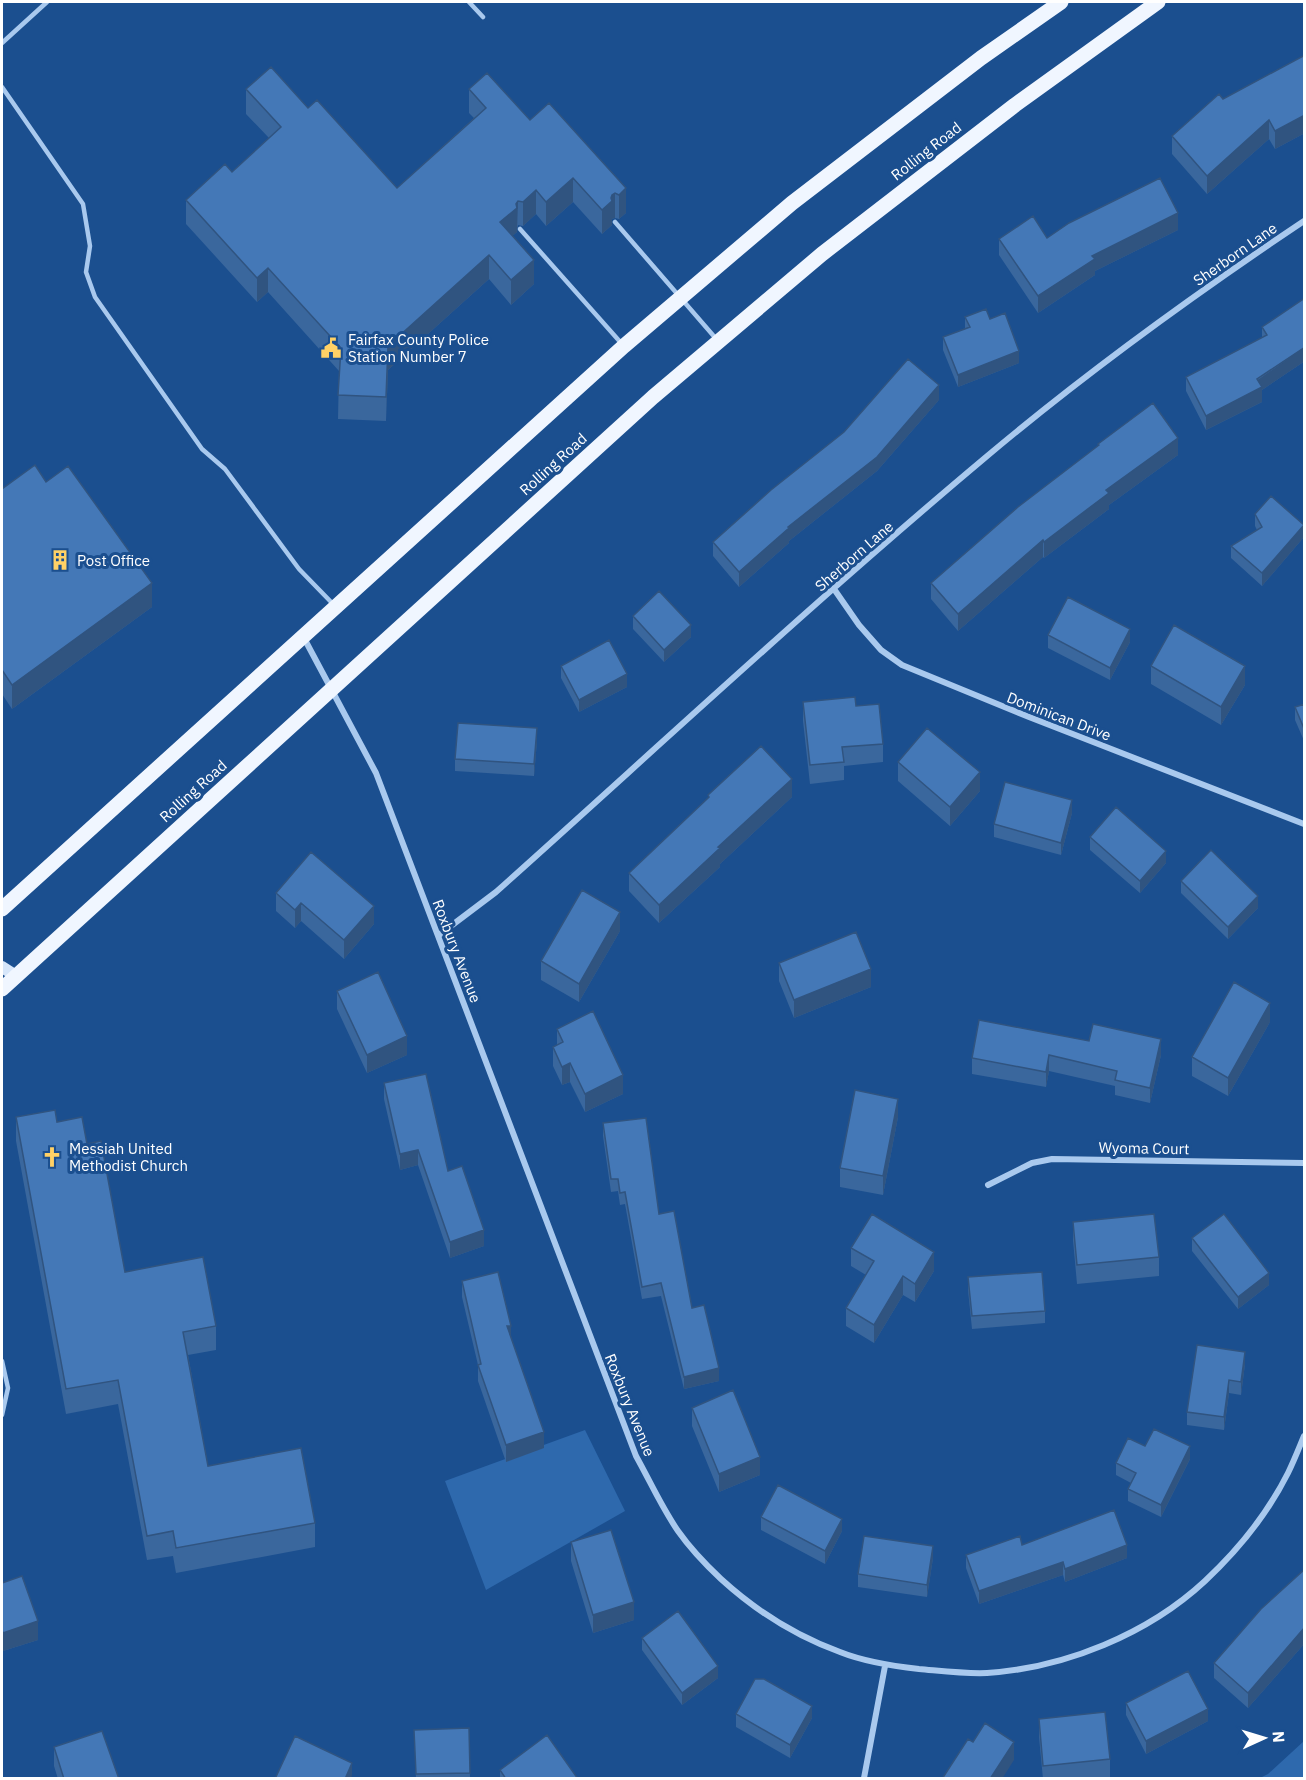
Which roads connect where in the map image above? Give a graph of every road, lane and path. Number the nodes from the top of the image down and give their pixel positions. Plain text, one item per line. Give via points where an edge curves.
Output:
1 (47, 2) edge
2 (469, 2) edge
3 (1061, 2) edge
4 (1158, 2) edge
5 (483, 17) dead end
6 (2, 43) edge
7 (2, 87) edge
8 (1305, 221) edge
9 (615, 222) dead end
10 (520, 229) dead end
11 (681, 298) junction
12 (719, 342) junction
13 (624, 346) junction
14 (834, 589) junction
15 (336, 608) junction
16 (303, 637) junction
17 (331, 690) junction
18 (1305, 824) edge
19 (2, 909) edge
20 (439, 935) junction
21 (2, 967) edge
22 (16, 976) junction
23 (2, 989) edge
24 (1305, 1163) edge
25 (988, 1185) dead end
26 (2, 1361) edge
27 (2, 1415) edge
28 (1305, 1436) edge
29 (885, 1666) junction
30 (864, 1779) edge

1 - 6 lane
2 - 5 lane
3 - 11 main road via 981,58 792,203
4 - 12 main road, Rolling Road via 1015,105 822,254
7 - 15 lane via 83,204 90,246 86,272 95,297 202,448 225,469 299,569
8 - 14 street, Sherborn Lane via 1100,366 987,456
9 - 11 lane
10 - 13 lane
11 - 12 lane
11 - 13 main road
12 - 17 main road, Rolling Road via 653,397
13 - 15 main road
14 - 18 street, Dominican Drive via 881,650 902,665
14 - 20 street, Sherborn Lane via 496,892
15 - 16 main road
16 - 17 street, Roxbury Avenue
16 - 19 main road
17 - 20 street, Roxbury Avenue via 376,773
17 - 22 main road, Rolling Road
20 - 29 street, Roxbury Avenue via 636,1456 678,1531 721,1578 780,1623 841,1653
21 - 22 street
22 - 23 main road, Rolling Road
24 - 25 street, Wyoma Court via 1052,1159 1032,1163
26 - 27 lane via 8,1388
28 - 29 street, Roxbury Avenue via 1282,1483 1235,1550 1164,1613 1124,1636 1077,1655 987,1673
29 - 30 street

